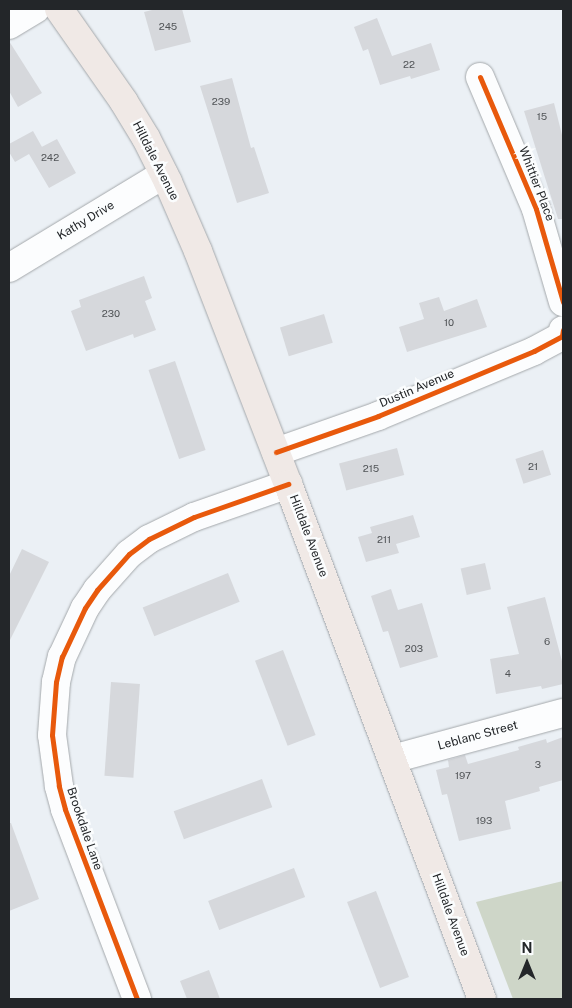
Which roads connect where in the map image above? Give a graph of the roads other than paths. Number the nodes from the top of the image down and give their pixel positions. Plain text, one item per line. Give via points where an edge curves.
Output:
1 (36, 9) edge
2 (59, 9) edge
3 (9, 25) edge
4 (480, 77) dead end
5 (164, 174) junction
6 (9, 268) edge
7 (563, 302) edge
8 (562, 333) edge
9 (276, 452) junction
10 (288, 484) junction
11 (563, 713) edge
12 (392, 759) junction
13 (137, 999) edge
14 (482, 999) edge

1 - 3 street
2 - 5 main road, Hilldale Avenue via 124,102
4 - 7 street, Whittier Place via 536,209
5 - 6 street, Kathy Drive
5 - 9 main road, Hilldale Avenue via 198,251
8 - 9 street, Dustin Avenue via 534,351 378,416
9 - 10 main road, Hilldale Avenue
10 - 12 main road, Hilldale Avenue
10 - 13 street, Brookdale Lane via 186,520 149,539 129,554 93,596 62,657 56,682 52,735 64,809
11 - 12 street, Leblanc Street
12 - 14 main road, Hilldale Avenue

